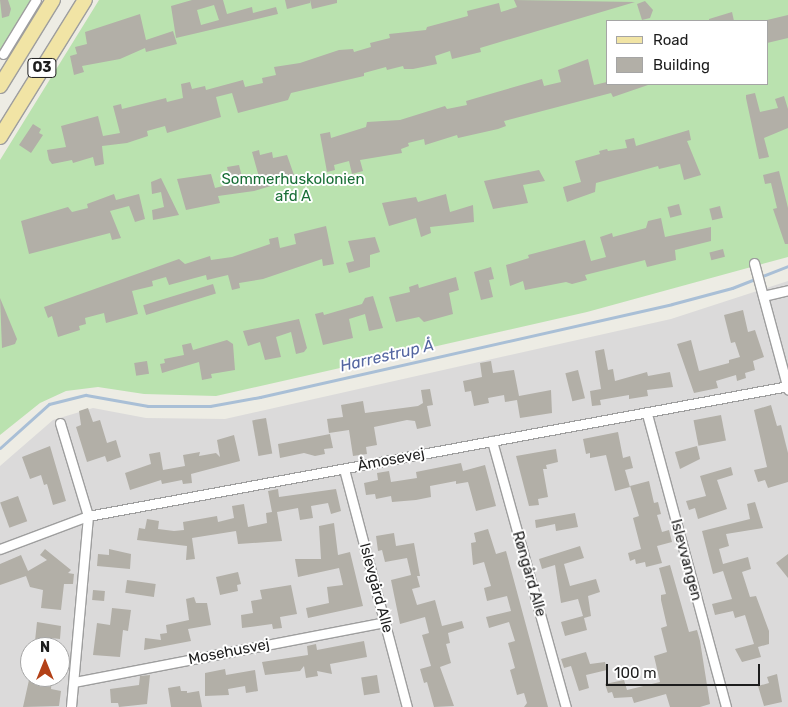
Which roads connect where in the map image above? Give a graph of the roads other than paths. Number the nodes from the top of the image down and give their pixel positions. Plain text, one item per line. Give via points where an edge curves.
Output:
1 (36, 0) edge
2 (53, 0) edge
3 (85, 0) edge
4 (3, 54) dead end
5 (0, 86) edge
6 (0, 137) edge
7 (755, 264) dead end
8 (788, 290) edge
9 (762, 291) junction
10 (788, 387) edge
11 (647, 414) junction
12 (60, 423) dead end
13 (492, 441) junction
14 (344, 469) junction
15 (88, 516) junction
16 (0, 549) edge
17 (385, 622) junction
18 (74, 682) junction
19 (70, 707) edge
20 (407, 707) edge
21 (566, 707) edge
22 (726, 707) edge

1 - 4 street
2 - 5 main road, O3
3 - 6 main road, O3
7 - 9 street
8 - 9 street
9 - 10 street
10 - 11 street, Åmosevej
11 - 13 street, Åmosevej
11 - 22 street, Islevvangen
12 - 15 street
13 - 14 street, Åmosevej
13 - 21 street, Røngård Alle
14 - 15 street, Åmosevej
14 - 17 street, Islevgård Alle
15 - 16 street, Åmosevej
15 - 18 street
17 - 18 street, Mosehusvej
17 - 20 street, Islevgård Alle
18 - 19 street

